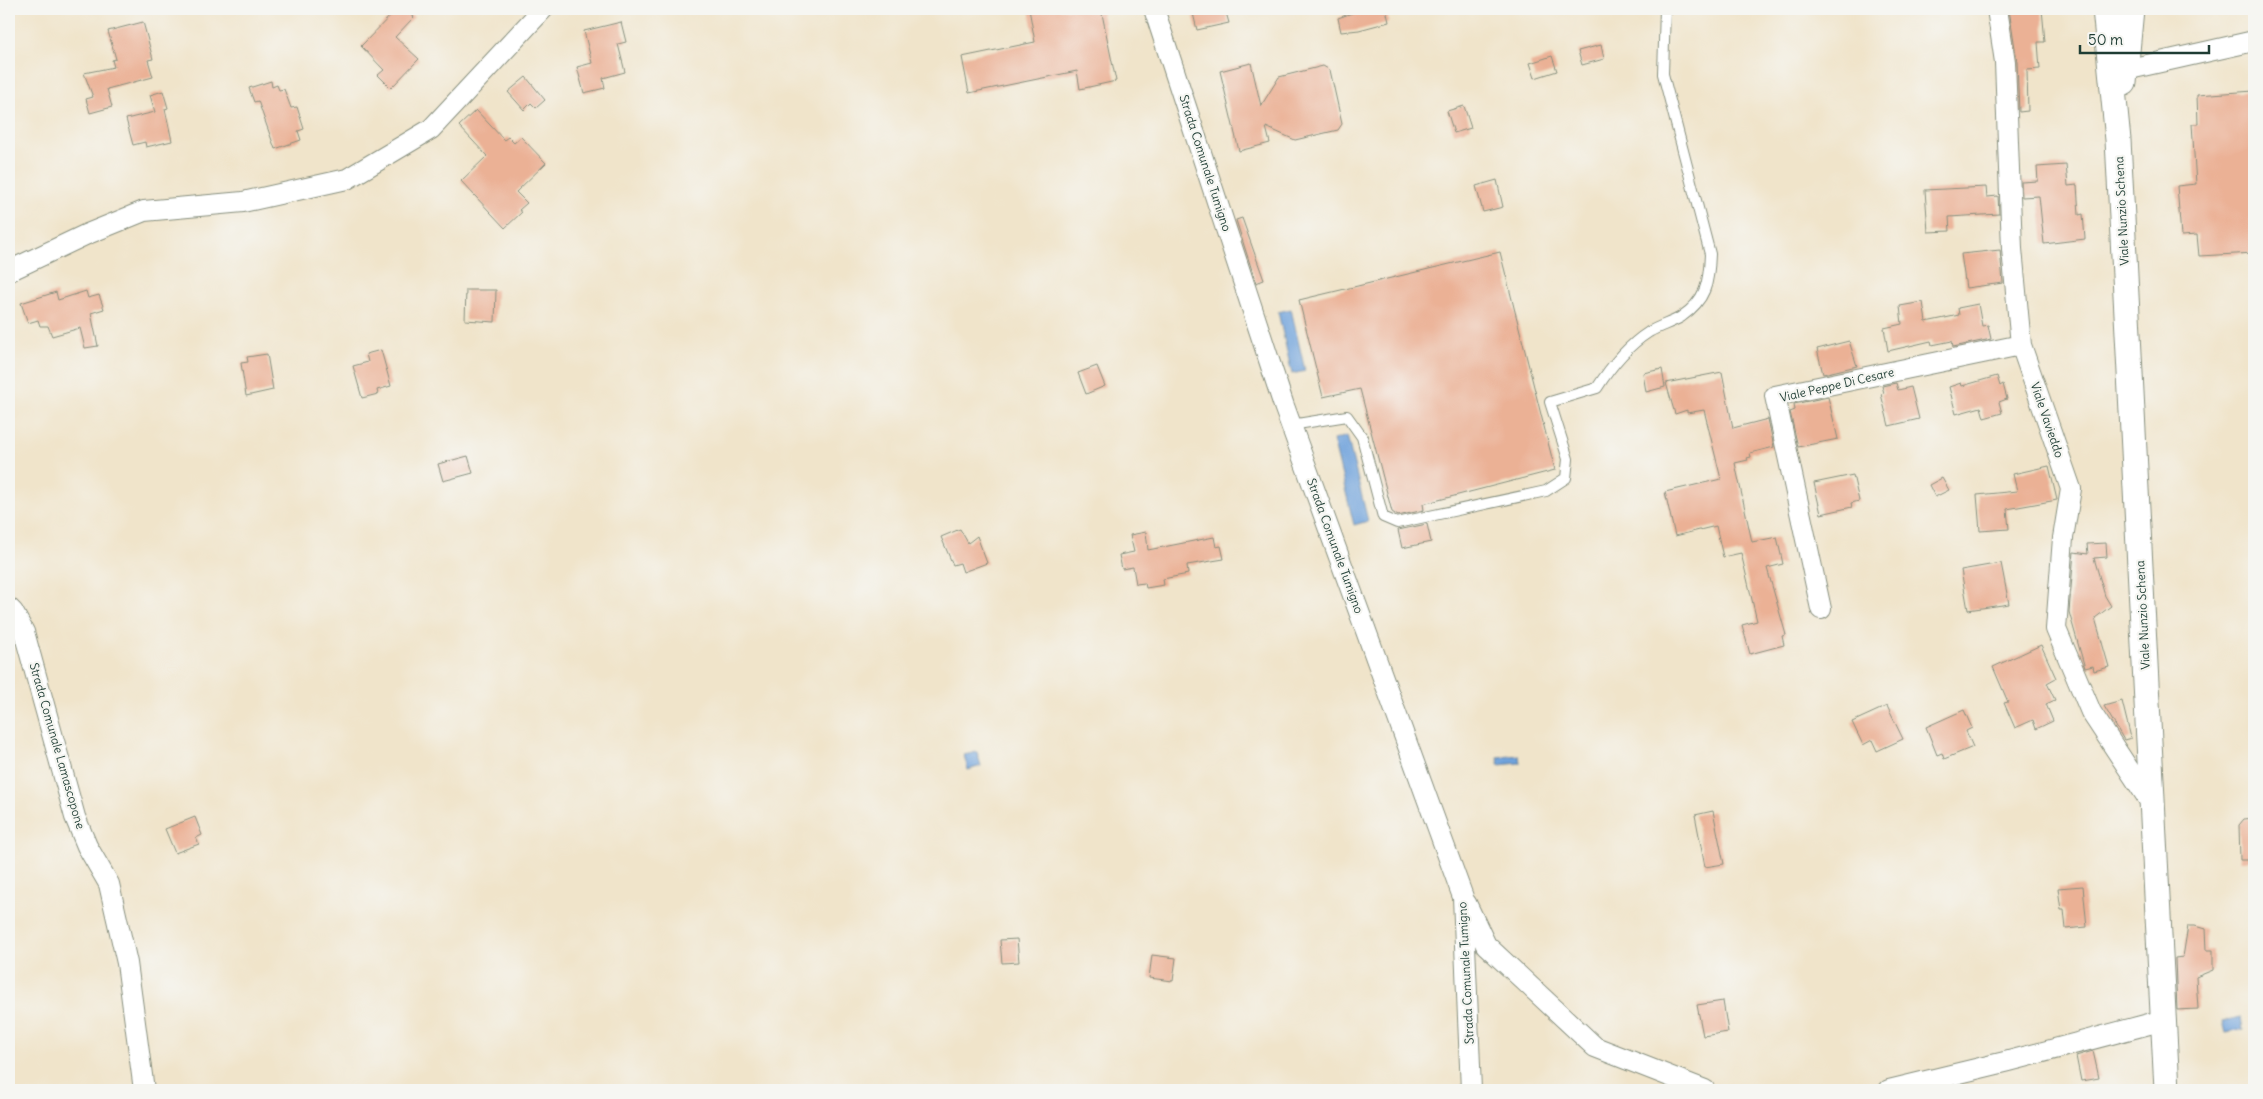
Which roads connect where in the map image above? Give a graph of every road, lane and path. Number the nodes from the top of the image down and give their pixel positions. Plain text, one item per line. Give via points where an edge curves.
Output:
1 (543, 9) edge
2 (1154, 9) edge
3 (1665, 9) edge
4 (1997, 9) edge
5 (2105, 9) edge
6 (2131, 9) edge
7 (2254, 41) edge
8 (2125, 70) junction
9 (2118, 140) junction
10 (9, 272) edge
11 (2021, 345) junction
12 (1291, 425) junction
13 (9, 608) edge
14 (1821, 609) dead end
15 (2153, 806) junction
16 (1463, 897) junction
17 (2164, 1020) junction
18 (144, 1090) edge
19 (1471, 1090) edge
20 (1704, 1090) edge
21 (1889, 1090) edge
22 (2167, 1090) edge

1 - 10 street via 431,129 347,180 243,202 144,210
2 - 12 street, Strada Comunale Tumigno
3 - 12 lane via 1663,74 1710,254 1709,282 1696,304 1680,317 1649,332 1614,360 1597,388 1550,402 1568,459 1566,478 1546,491 1397,523 1383,518 1362,437 1347,416
4 - 11 street, Viale Vavieddo via 2006,62 2012,248
5 - 9 street, Viale Nunzio Schena
6 - 8 street, Viale Nunzio Schena
7 - 8 street
8 - 9 street, Viale Nunzio Schena
9 - 15 street, Viale Nunzio Schena
11 - 14 street, Viale Peppe Di Cesare via 1775,396
11 - 15 street, Viale Vavieddo via 2071,489 2063,538 2056,630 2091,712
12 - 16 street, Strada Comunale Tumigno
13 - 18 street, Strada Comunale Lamascopone via 24,632 75,817 109,884 127,963
15 - 17 street, Viale Nunzio Schena
16 - 19 street, Strada Comunale Tumigno
16 - 20 street via 1486,945 1595,1047
17 - 21 street
17 - 22 street, Viale Nunzio Schena

